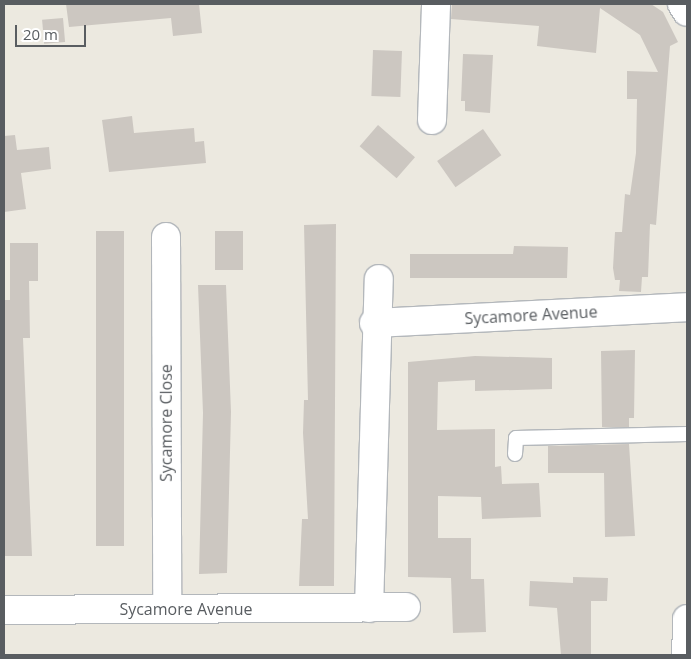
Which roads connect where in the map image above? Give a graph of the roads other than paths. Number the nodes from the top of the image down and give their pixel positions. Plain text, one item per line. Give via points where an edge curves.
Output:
1 (436, 4) edge
2 (682, 4) edge
3 (687, 12) edge
4 (432, 120) dead end
5 (166, 237) dead end
6 (379, 279) dead end
7 (687, 307) edge
8 (374, 323) junction
9 (687, 434) edge
10 (515, 454) dead end
11 (406, 607) dead end
12 (369, 608) junction
13 (167, 609) junction
14 (4, 610) edge
15 (687, 619) edge
16 (686, 655) edge

1 - 4 street
2 - 3 street
5 - 13 street, Sycamore Close
6 - 8 street
7 - 8 street, Sycamore Avenue
8 - 12 street
9 - 10 lane via 516,438
11 - 12 street, Sycamore Avenue
12 - 13 street, Sycamore Avenue
13 - 14 street, Sycamore Avenue
15 - 16 street

